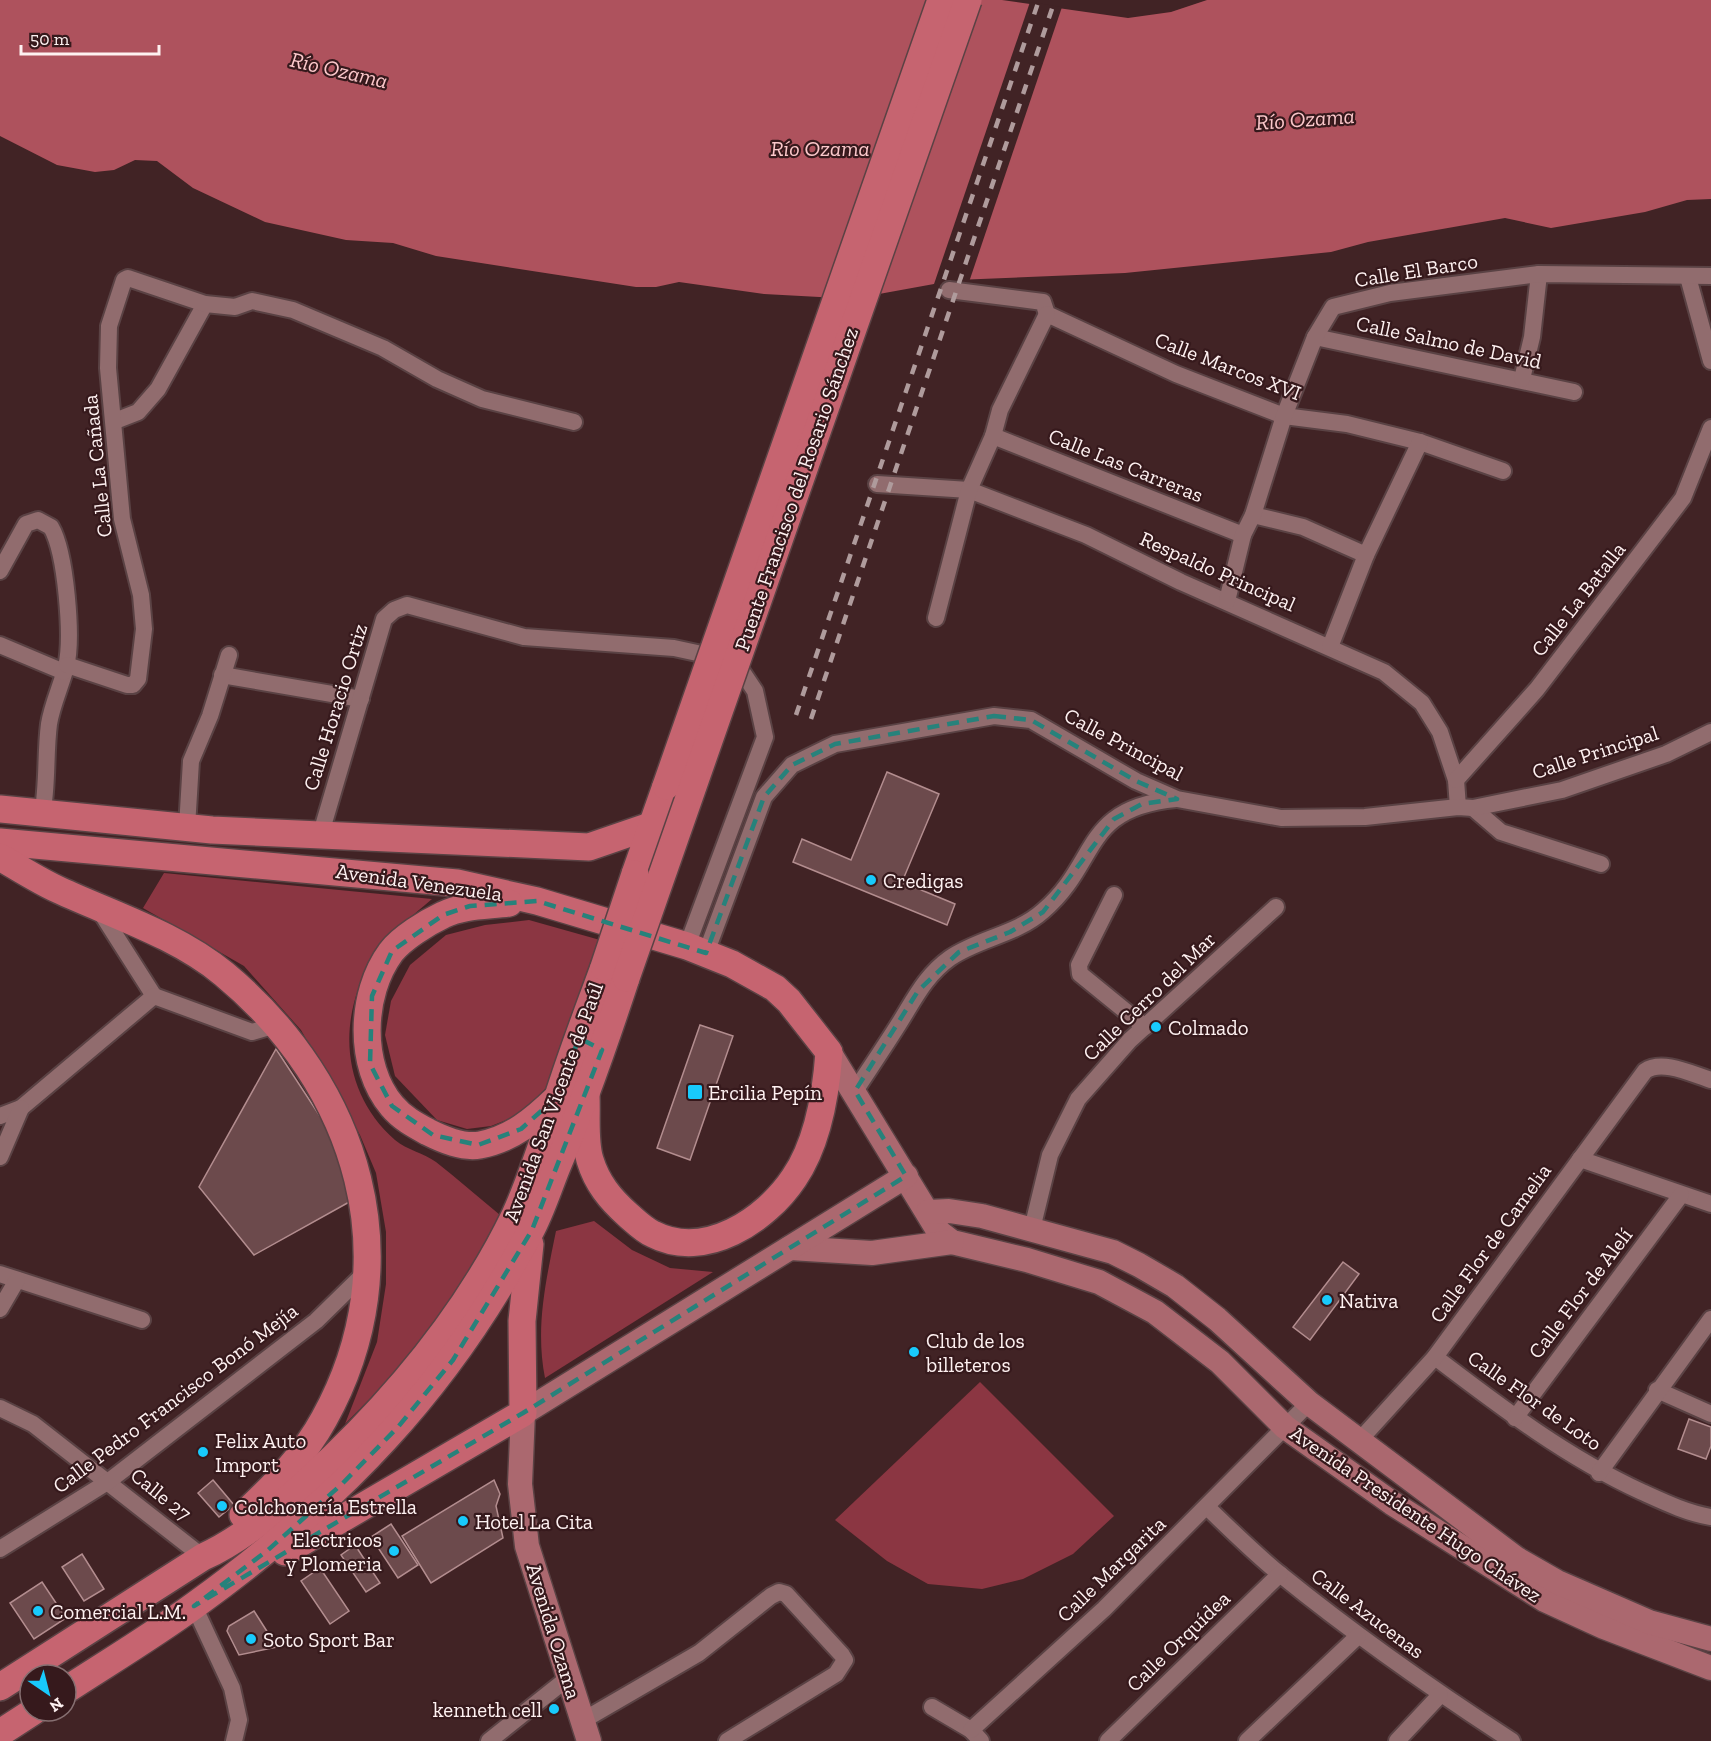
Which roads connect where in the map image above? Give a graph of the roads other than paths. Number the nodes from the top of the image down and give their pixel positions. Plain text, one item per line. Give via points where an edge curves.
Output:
1 (941, 0) edge
2 (968, 0) edge
3 (1539, 274) junction
4 (1711, 276) edge
5 (1688, 277) junction
6 (949, 290) dead end
7 (205, 304) junction
8 (1047, 314) junction
9 (1315, 337) junction
10 (1711, 361) edge
11 (1522, 379) junction
12 (1574, 392) dead end
13 (1284, 416) junction
14 (115, 421) junction
15 (574, 422) dead end
16 (1711, 428) edge
17 (993, 436) junction
18 (1420, 442) junction
19 (1503, 471) dead end
20 (877, 484) dead end
21 (969, 490) junction
22 (1253, 515) junction
23 (1243, 535) junction
24 (1366, 555) junction
25 (0, 571) edge
26 (1227, 601) junction
27 (936, 618) dead end
28 (0, 645) edge
29 (1330, 647) junction
30 (228, 655) dead end
31 (65, 668) junction
32 (222, 675) junction
33 (361, 699) junction
34 (1711, 732) edge
35 (1456, 780) junction
36 (1177, 799) junction
37 (1466, 808) junction
38 (0, 809) edge
39 (42, 815) junction
40 (653, 825) junction
41 (187, 827) junction
42 (321, 833) junction
43 (0, 842) edge
44 (0, 857) edge
45 (1601, 864) dead end
46 (1114, 895) dead end
47 (537, 900) junction
48 (1276, 907) dead end
49 (98, 908) junction
50 (697, 950) junction
51 (615, 972) junction
52 (154, 996) junction
53 (276, 1025) junction
54 (1145, 1027) junction
55 (579, 1038) junction
56 (602, 1050) junction
57 (829, 1052) junction
58 (1711, 1080) edge
59 (855, 1091) junction
60 (586, 1096) junction
61 (557, 1097) junction
62 (21, 1108) junction
63 (0, 1116) edge
64 (0, 1156) edge
65 (1580, 1159) junction
66 (906, 1176) junction
67 (1681, 1195) junction
68 (1711, 1204) edge
69 (928, 1212) junction
70 (1032, 1229) junction
71 (532, 1230) junction
72 (951, 1242) junction
73 (790, 1248) junction
74 (366, 1272) junction
75 (0, 1274) edge
76 (17, 1280) junction
77 (0, 1309) edge
78 (1711, 1319) edge
79 (142, 1320) dead end
80 (1436, 1357) junction
81 (1657, 1390) junction
82 (1309, 1402) junction
83 (0, 1408) edge
84 (523, 1413) junction
85 (1711, 1414) edge
86 (1515, 1418) junction
87 (1284, 1427) junction
88 (1358, 1442) junction
89 (1599, 1473) junction
90 (109, 1481) junction
91 (1207, 1507) junction
92 (1711, 1518) edge
93 (0, 1549) edge
94 (203, 1557) junction
95 (1280, 1574) junction
96 (194, 1606) junction
97 (1358, 1636) junction
98 (1711, 1639) edge
99 (1711, 1668) edge
100 (568, 1678) junction
101 (78, 1682) edge
102 (0, 1687) edge
103 (1440, 1695) junction
104 (932, 1707) dead end
105 (18, 1721) edge
106 (586, 1731) edge
107 (0, 1733) edge
108 (976, 1736) edge
109 (234, 1741) edge
110 (489, 1741) edge
111 (727, 1741) edge
112 (1108, 1741) edge
113 (1247, 1741) edge
114 (1397, 1741) edge
115 (1512, 1741) edge

1 - 40 main road, Puente Francisco del Rosario Sánchez, bridge
2 - 51 main road, Puente Francisco del Rosario Sánchez, bridge
3 - 5 street, Calle El Barco
3 - 9 street, Calle El Barco via 1390,293 1333,307
3 - 11 street via 1532,337
4 - 5 street, Calle El Barco
5 - 10 street
6 - 8 street, Calle Marcos XVI via 1043,302
7 - 14 street via 158,389 138,412
7 - 14 street, Calle La Cañada via 133,278 124,280 109,326 108,368
7 - 15 street via 235,307 252,301 293,310 383,348 482,399
8 - 13 street, Calle Marcos XVI via 1176,374
8 - 17 street via 1000,410
9 - 11 street, Calle Salmo de David
9 - 13 street, Calle El Barco
11 - 12 street, Calle Salmo de David
13 - 18 street, Calle Marcos XVI via 1347,424
13 - 22 street, Calle El Barco
14 - 31 street, Calle La Cañada via 114,451 122,519 141,595 144,629 138,679 127,685
16 - 35 street, Calle La Batalla via 1683,498 1570,648
17 - 21 street
17 - 23 street, Calle Las Carreras
18 - 19 street, Calle Marcos XVI
18 - 24 street
20 - 21 street, Respaldo Principal
21 - 26 street, Respaldo Principal via 1086,535
21 - 27 street
22 - 23 street, Calle El Barco
22 - 24 street via 1304,526
23 - 26 street, Calle El Barco
24 - 29 street
25 - 31 street via 27,524 38,520 51,527 66,588
26 - 29 street, Respaldo Principal
28 - 31 street
29 - 35 street, Respaldo Principal via 1384,672 1422,703 1440,732
30 - 32 street
31 - 39 street via 50,721 47,792
32 - 33 street
32 - 41 street via 191,760
33 - 42 street, Calle Horacio Ortiz
33 - 50 street, Calle Horacio Ortiz via 384,620 407,605 524,637 674,648 711,656 743,673 755,691 765,737
34 - 37 street, Calle Principal via 1666,754 1562,790
35 - 37 street, Respaldo Principal
36 - 37 street, Calle Principal via 1281,818 1365,817
36 - 50 street, Calle Principal via 1136,781 1031,720 994,717 835,744 792,765 764,797
36 - 59 street via 1142,804 1114,819 1092,842 1068,883 1042,912 1015,930 959,952 936,969
37 - 45 street via 1501,832
38 - 39 main road
39 - 41 main road
40 - 42 main road via 589,846
40 - 51 main road, Puente Francisco del Rosario Sánchez, bridge via 635,874
41 - 42 main road
43 - 47 main road, Avenida Venezuela via 458,883
44 - 49 main road
46 - 54 street via 1079,965 1080,974
47 - 50 main road, Avenida Venezuela
47 - 61 main road via 470,906 443,915 392,951 372,996 370,1064 392,1106 411,1123 454,1143 478,1145 500,1140 528,1124
48 - 54 street, Calle Cerro del Mar
49 - 52 street
49 - 53 main road via 192,952 223,973
50 - 57 main road, Avenida Venezuela via 775,988
51 - 55 main road, Avenida San Vicente de Paúl
51 - 56 main road, Avenida San Vicente de Paúl
52 - 53 street via 252,1032
52 - 62 street
53 - 74 main road via 323,1090 345,1135 360,1180 367,1230
54 - 70 street, Calle Cerro del Mar via 1078,1099 1050,1155
55 - 56 main road
55 - 61 main road, Avenida San Vicente de Paúl
56 - 60 main road, Avenida San Vicente de Paúl
57 - 59 main road
57 - 60 main road via 817,1123 795,1177 777,1201 753,1219 729,1234 706,1241 679,1241 654,1235 617,1206 599,1183 589,1157
58 - 65 street, Calle Flor de Camelia via 1652,1066
59 - 66 main road
60 - 71 main road, Avenida San Vicente de Paúl
61 - 94 main road, Avenida San Vicente de Paúl via 514,1216 483,1272 436,1342 391,1397 278,1508
62 - 63 street
62 - 64 street
65 - 67 street
65 - 80 street, Calle Flor de Camelia
66 - 69 main road
66 - 73 main road
67 - 68 street
67 - 86 street, Calle Flor de Alelí
69 - 70 main road, Avenida Presidente Hugo Chávez via 949,1210
69 - 72 main road via 939,1232
70 - 82 main road, Avenida Presidente Hugo Chávez via 1113,1252 1175,1286
71 - 84 main road via 522,1321
71 - 96 main road, Avenida San Vicente de Paúl via 453,1360 398,1427 268,1550
72 - 73 main road via 872,1253
72 - 87 main road, Avenida Presidente Hugo Chávez via 1099,1282 1155,1312 1220,1362
73 - 84 main road
74 - 90 street, Calle Pedro Francisco Bonó Mejía via 316,1321
74 - 94 main road via 360,1328 346,1374 324,1420 299,1457
75 - 76 street
76 - 77 street
76 - 79 street
78 - 81 street
80 - 86 street, Calle Flor de Loto
80 - 88 street, Calle Flor de Camelia
81 - 85 street
81 - 89 street
82 - 87 street, Calle Margarita
82 - 88 main road, Avenida Presidente Hugo Chávez
83 - 90 street, Calle 27 via 33,1424
84 - 96 main road
84 - 100 main road, Avenida Ozama via 520,1484 527,1546
86 - 89 street, Calle Flor de Loto
87 - 91 street, Calle Margarita
87 - 99 main road, Avenida Presidente Hugo Chávez via 1392,1503 1545,1600
88 - 98 main road, Avenida Presidente Hugo Chávez via 1517,1559 1547,1576 1649,1622
89 - 92 street, Calle Flor de Loto
90 - 93 street, Calle Pedro Francisco Bonó Mejía
90 - 94 street, Calle 27
91 - 95 street, Calle Azucenas
91 - 108 street, Calle Margarita
94 - 102 main road, Avenida San Vicente de Paúl
95 - 97 street, Calle Azucenas
95 - 112 street, Calle Orquídea
96 - 101 main road, Avenida San Vicente de Paúl
96 - 109 street via 232,1688 239,1720
97 - 103 street, Calle Azucenas
97 - 113 street
100 - 106 main road, Avenida Ozama
100 - 110 street
103 - 114 street
103 - 115 street, Calle Azucenas
104 - 108 street, Calle Margarita
105 - 107 main road
106 - 111 street via 699,1653 771,1596 786,1594 842,1654 842,1666 836,1674

